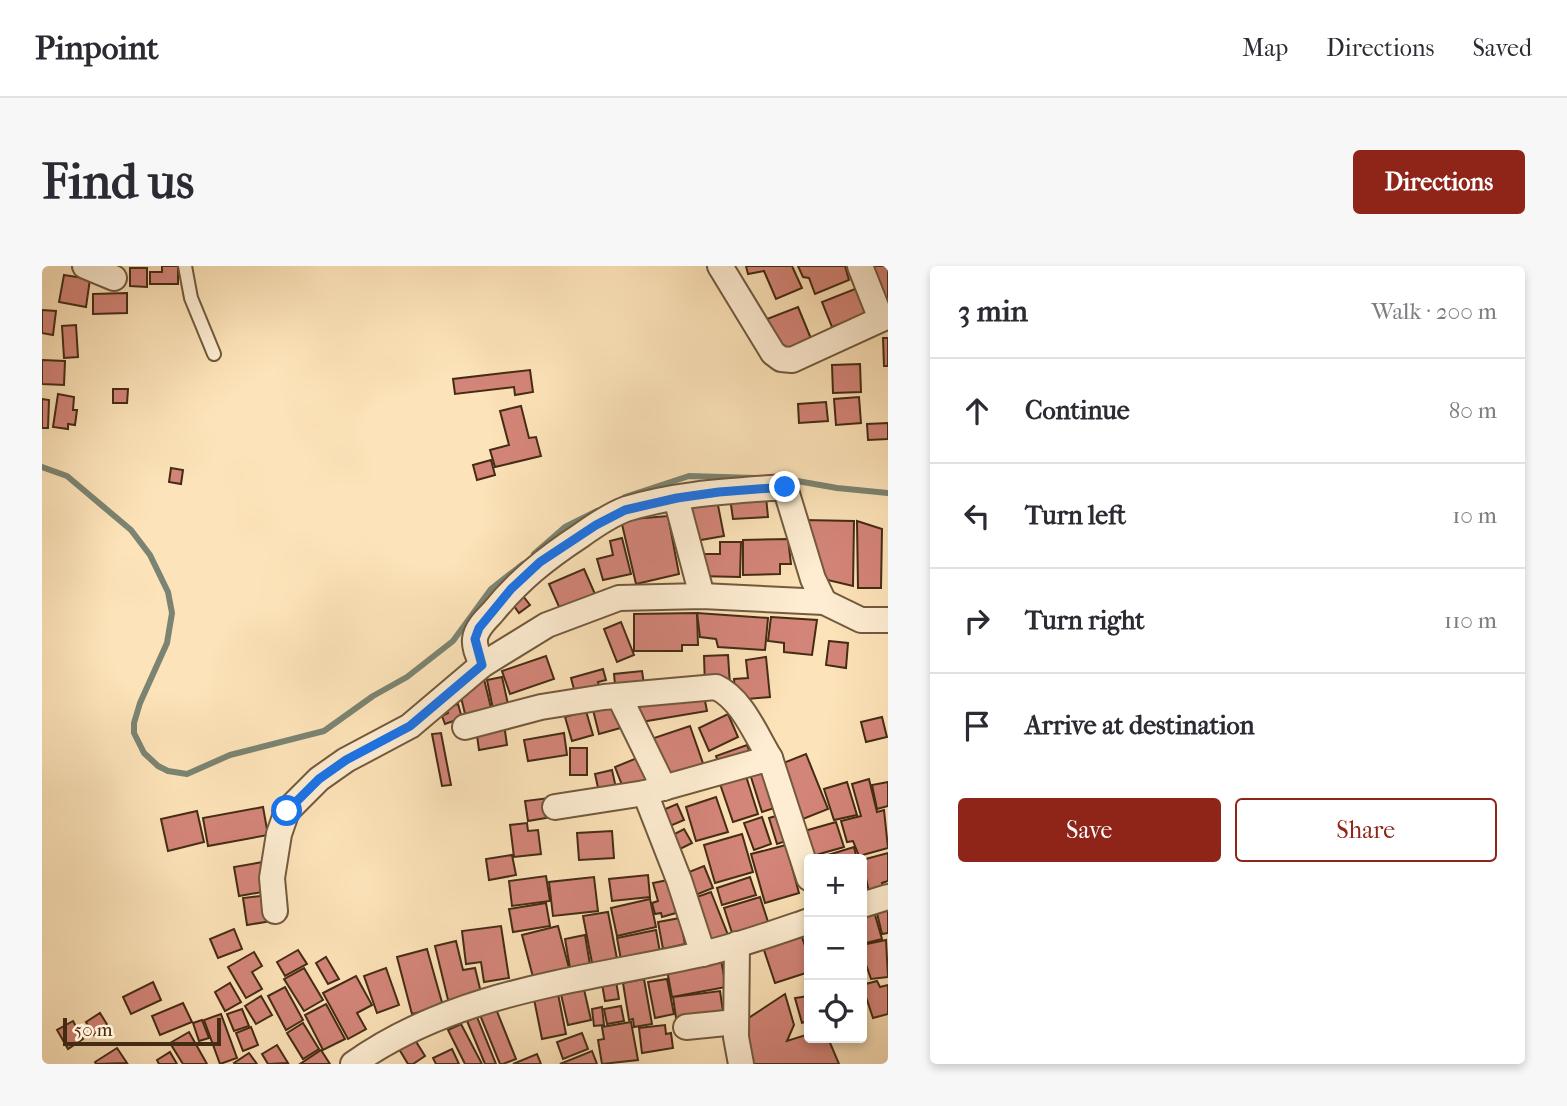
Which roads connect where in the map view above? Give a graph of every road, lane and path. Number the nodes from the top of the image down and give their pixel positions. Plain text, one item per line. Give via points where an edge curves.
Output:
1 (85, 266) edge
2 (185, 266) edge
3 (720, 266) edge
4 (860, 266) edge
5 (114, 278) dead end
6 (884, 318) edge
7 (214, 354) dead end
8 (677, 498) junction
9 (702, 596) junction
10 (824, 602) junction
11 (888, 620) edge
12 (482, 665) junction
13 (619, 696) junction
14 (465, 727) dead end
15 (770, 758) junction
16 (654, 791) junction
17 (555, 807) dead end
18 (804, 863) edge
19 (888, 897) edge
20 (867, 903) edge
21 (275, 911) dead end
22 (804, 923) edge
23 (737, 944) junction
24 (704, 954) junction
25 (736, 1022) junction
26 (686, 1027) dead end
27 (353, 1064) edge
28 (741, 1064) edge

1 - 5 street
2 - 7 lane via 191,298
3 - 6 street via 781,359 792,360
4 - 6 street
8 - 9 street
8 - 10 street via 785,487
8 - 12 street via 625,510 540,562 479,628 475,639
9 - 10 street
9 - 12 street via 619,598 547,625
10 - 11 street via 861,620
12 - 21 street via 410,726 319,779 287,811 272,878
13 - 14 street via 541,707
13 - 15 street via 716,687 739,707
13 - 16 street
15 - 16 street
15 - 18 street
16 - 17 street
16 - 24 street
19 - 20 street
22 - 23 street
23 - 24 street
23 - 25 street
24 - 27 street via 507,995 404,1034
25 - 26 street
25 - 28 street

